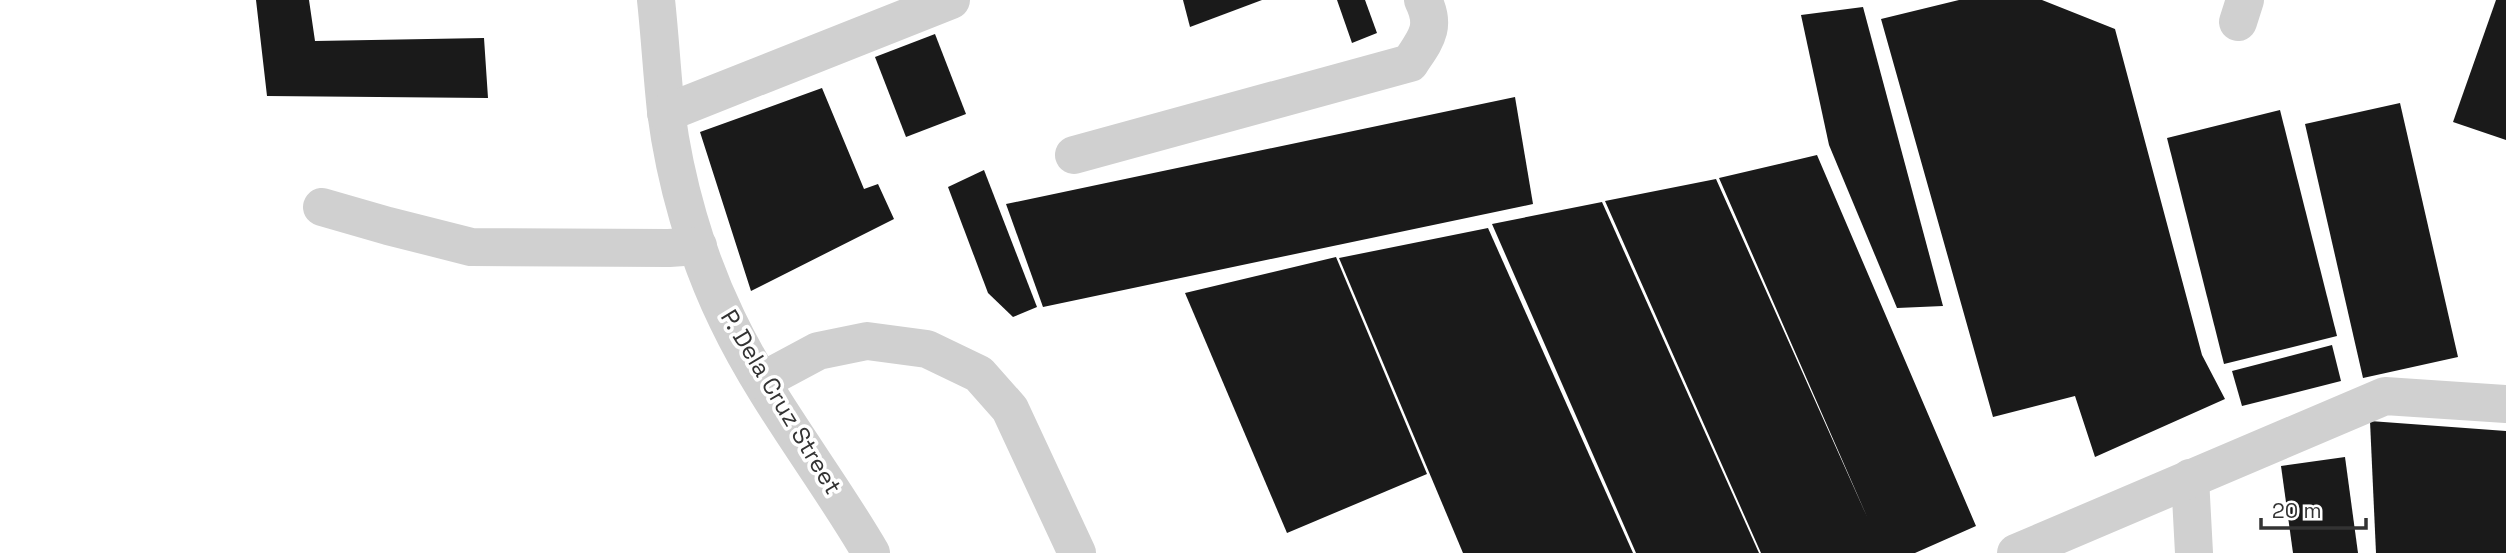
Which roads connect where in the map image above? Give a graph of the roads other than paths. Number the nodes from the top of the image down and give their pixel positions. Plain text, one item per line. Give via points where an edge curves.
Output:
1 (656, 0) edge
2 (951, 0) edge
3 (1423, 0) edge
4 (666, 113) junction
5 (1074, 155) dead end
6 (322, 207) dead end
7 (698, 246) junction
8 (762, 381) junction
9 (2506, 404) edge
10 (2190, 478) junction
11 (872, 553) edge
12 (1077, 553) edge
13 (2016, 553) edge
14 (2194, 553) edge

1 - 4 street, P. Dela Cruz Street
2 - 4 street
3 - 5 street via 1430,15 1428,34 1410,63
4 - 7 street, P. Dela Cruz Street
6 - 7 street via 471,247
7 - 8 street, P. Dela Cruz Street via 727,320
8 - 11 street, P. Dela Cruz Street
8 - 12 street via 818,351 867,341 927,349 979,374 1010,409
9 - 10 street via 2385,396
10 - 13 street
10 - 14 street

